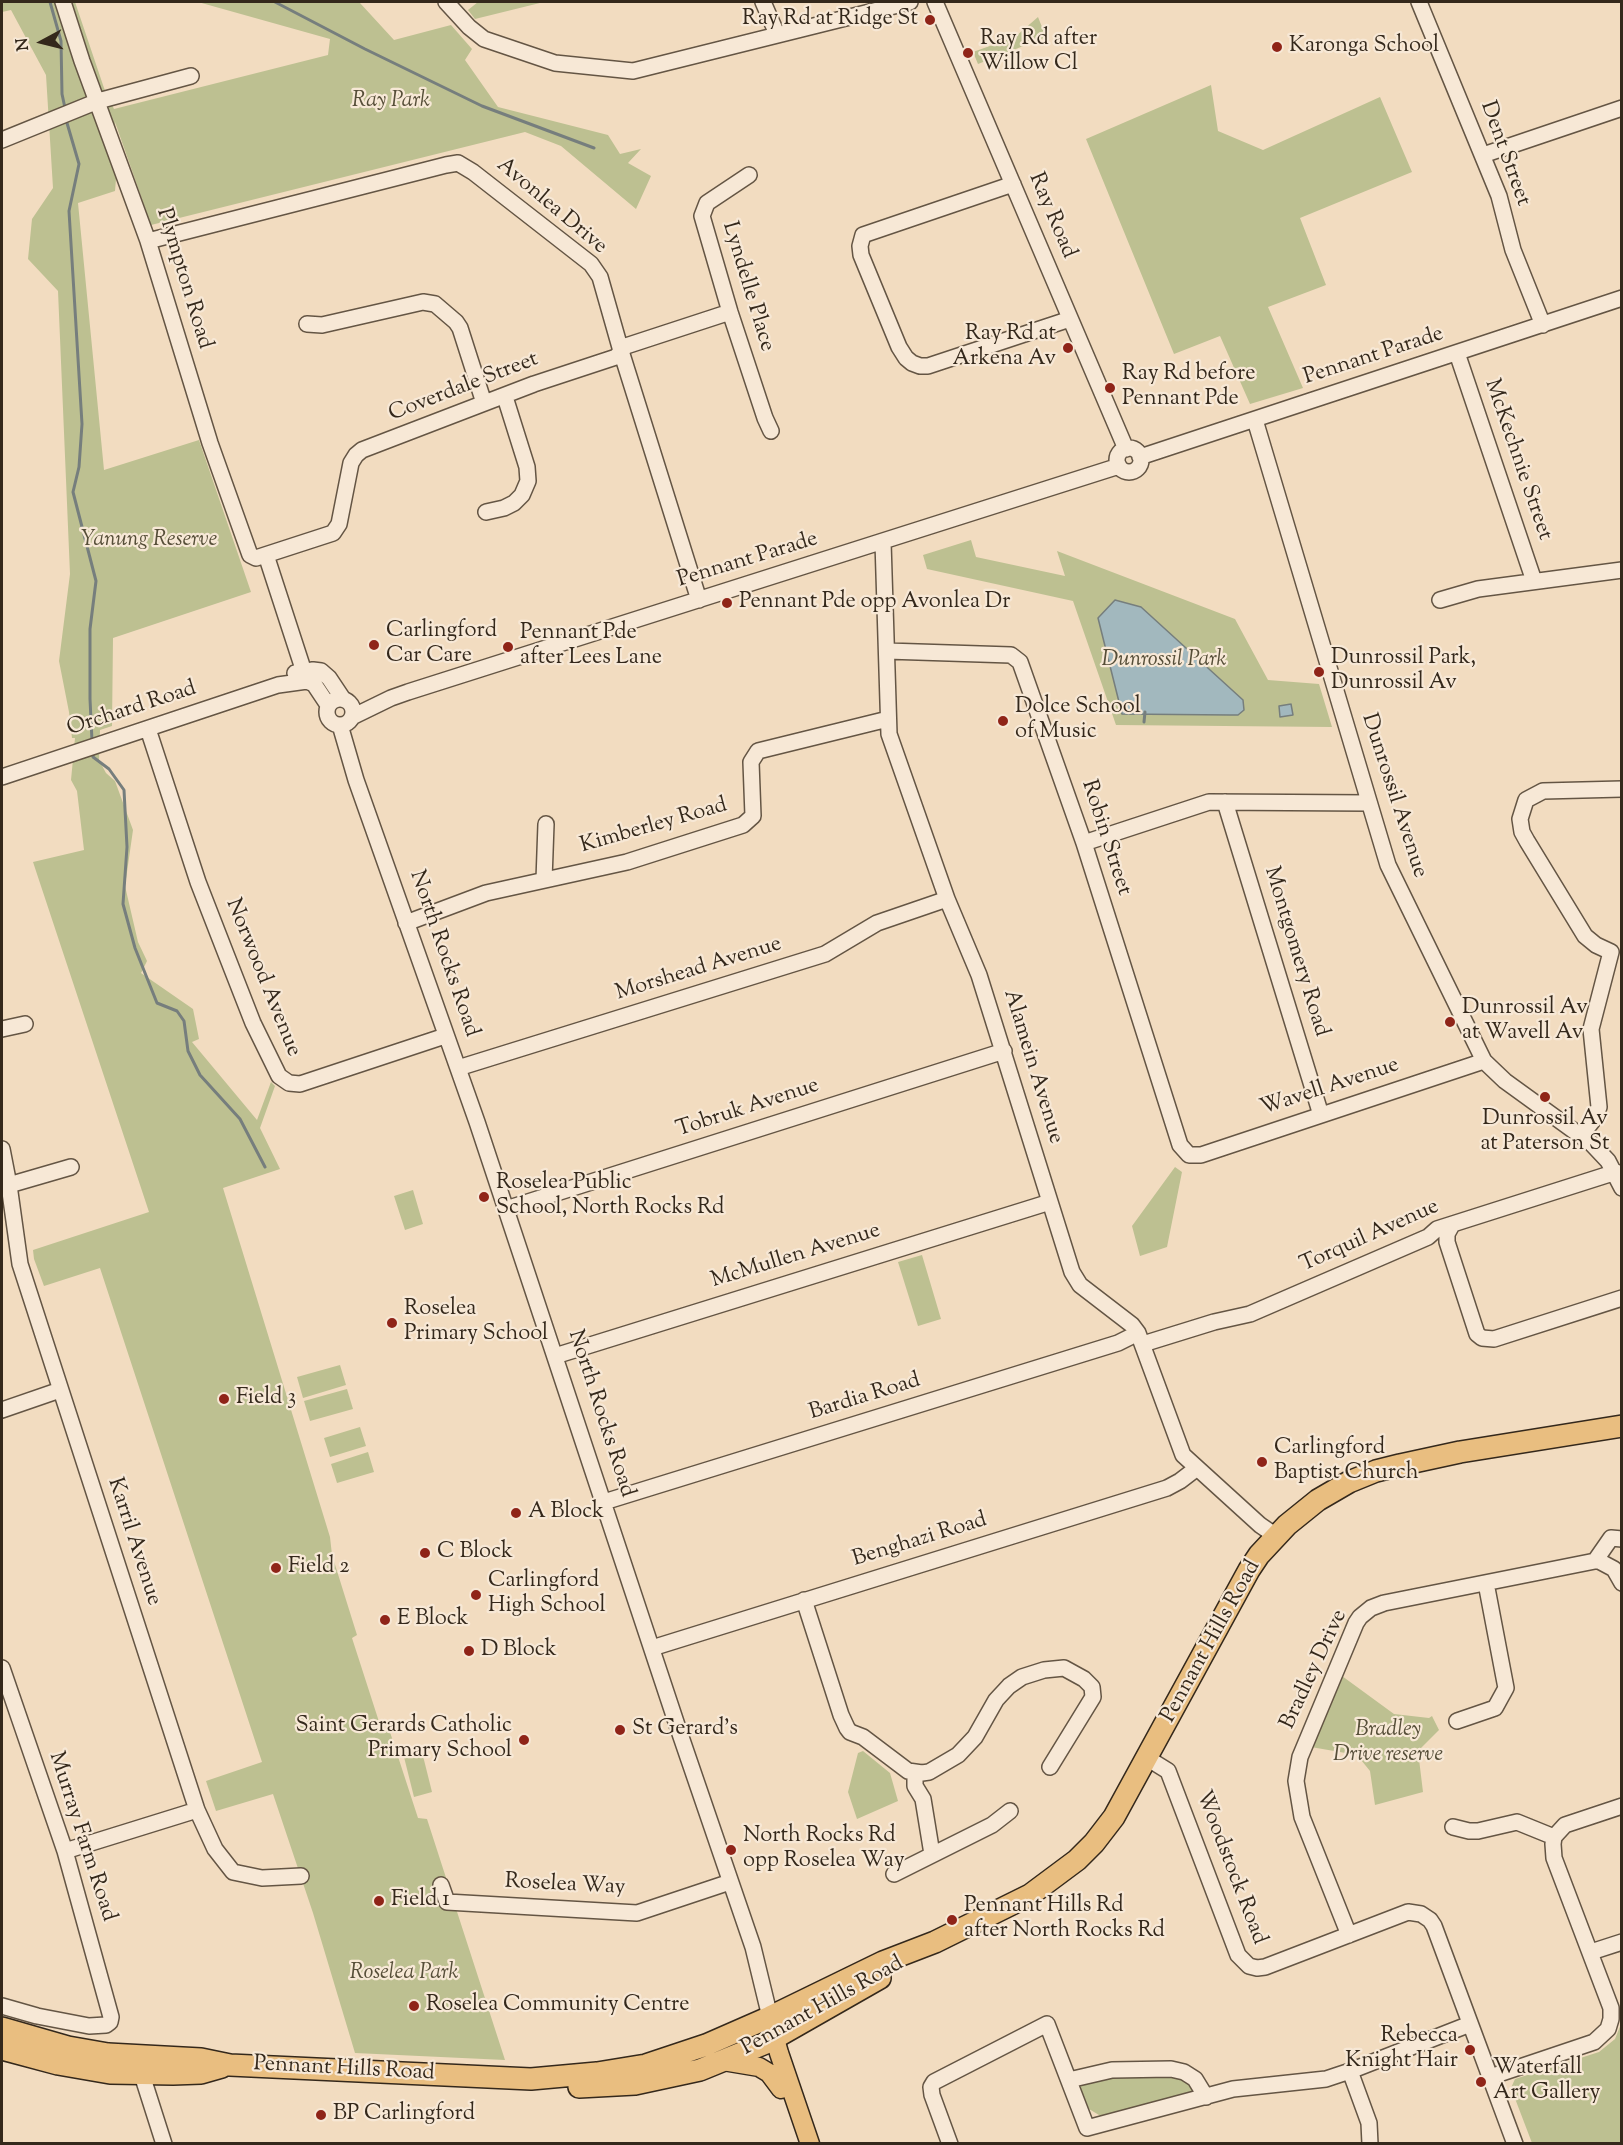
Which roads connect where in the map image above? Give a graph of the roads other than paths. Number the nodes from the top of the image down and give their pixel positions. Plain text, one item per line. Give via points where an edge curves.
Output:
1 (63, 2) edge
2 (446, 2) edge
3 (763, 2) edge
4 (910, 2) edge
5 (935, 2) edge
6 (1419, 2) edge
7 (777, 34) junction
8 (191, 76) dead end
9 (98, 101) junction
10 (1622, 108) edge
11 (2, 140) edge
12 (1483, 155) junction
13 (749, 175) dead end
14 (1013, 184) junction
15 (148, 241) junction
16 (1622, 298) edge
17 (730, 312) junction
18 (1070, 319) junction
19 (307, 324) dead end
20 (1543, 325) junction
21 (621, 351) junction
22 (1457, 353) junction
23 (505, 397) junction
24 (484, 403) junction
25 (1255, 420) junction
26 (771, 431) dead end
27 (1126, 449) junction
28 (1140, 457) junction
29 (1119, 466) junction
30 (486, 512) dead end
31 (883, 542) junction
32 (266, 555) junction
33 (1622, 570) edge
34 (1534, 581) junction
35 (699, 600) junction
36 (1440, 600) dead end
37 (887, 651) junction
38 (305, 676) junction
39 (328, 705) junction
40 (346, 711) junction
41 (888, 719) junction
42 (148, 729) junction
43 (2, 777) edge
44 (1622, 789) edge
45 (1225, 802) junction
46 (1369, 803) junction
47 (546, 824) dead end
48 (1084, 843) junction
49 (544, 880) junction
50 (948, 899) junction
51 (406, 923) junction
52 (1616, 951) edge
53 (25, 1024) dead end
54 (2, 1029) edge
55 (445, 1036) junction
56 (1004, 1051) junction
57 (1484, 1061) junction
58 (458, 1068) junction
59 (1321, 1115) junction
60 (1581, 1136) junction
61 (2, 1149) edge
62 (1189, 1155) joint
63 (71, 1167) dead end
64 (1616, 1172) junction
65 (9, 1185) junction
66 (1622, 1188) edge
67 (1050, 1202) junction
68 (506, 1209) junction
69 (1444, 1227) junction
70 (1622, 1298) edge
71 (1140, 1339) junction
72 (555, 1356) junction
73 (60, 1390) junction
74 (2, 1410) edge
75 (1622, 1426) edge
76 (1197, 1468) junction
77 (604, 1502) junction
78 (1276, 1536) junction
79 (1622, 1539) edge
80 (1595, 1561) junction
81 (1620, 1573) edge
82 (1486, 1583) junction
83 (804, 1600) junction
84 (651, 1648) junction
85 (2, 1668) edge
86 (1456, 1721) dead end
87 (1147, 1758) junction
88 (1050, 1767) dead end
89 (915, 1773) junction
90 (1622, 1806) edge
91 (197, 1810) junction
92 (1010, 1811) dead end
93 (1453, 1827) dead end
94 (1554, 1837) junction
95 (64, 1851) junction
96 (932, 1854) junction
97 (894, 1874) dead end
98 (301, 1876) dead end
99 (730, 1882) junction
100 (441, 1885) dead end
101 (1349, 1935) junction
102 (935, 1942) junction
103 (1622, 1942) edge
104 (1591, 1952) junction
105 (2, 2006) edge
106 (765, 2019) junction
107 (1470, 2024) junction
108 (2, 2028) edge
109 (770, 2041) junction
110 (2, 2049) edge
111 (108, 2054) junction
112 (723, 2061) junction
113 (230, 2065) junction
114 (1350, 2071) junction
115 (142, 2075) junction
116 (1490, 2077) junction
117 (531, 2079) junction
118 (1069, 2080) junction
119 (781, 2089) junction
120 (1206, 2097) junction
121 (164, 2144) edge
122 (800, 2144) edge
123 (810, 2144) edge
124 (950, 2144) edge
125 (1370, 2144) edge
126 (1515, 2144) edge

1 - 9 street, Plympton Road
2 - 7 street via 484,39 555,63 633,70
3 - 7 street
4 - 7 street
5 - 14 street, Ray Road
6 - 12 street, Dent Street
8 - 9 street
9 - 11 street
9 - 15 street, Plympton Road
10 - 12 street
12 - 20 street, Dent Street
13 - 17 street, Lyndelle Place via 710,200 702,212
14 - 18 street, Ray Road
14 - 18 street via 863,235 861,255 895,337 906,358 928,366
15 - 21 street, Avonlea Drive via 458,162 591,264 600,278
15 - 32 street, Plympton Road via 210,443 250,555
16 - 20 street, Pennant Parade
17 - 21 street, Coverdale Street via 626,346
17 - 26 street, Lyndelle Place
18 - 27 street, Ray Road
19 - 24 street via 322,325 423,302 435,304 460,328
20 - 22 street, Pennant Parade
21 - 23 street, Coverdale Street via 616,357
21 - 35 street, Avonlea Drive
22 - 25 street, Pennant Parade
22 - 34 street, McKechnie Street
23 - 24 street, Coverdale Street
23 - 30 street via 528,481 514,503
24 - 32 street, Coverdale Street via 359,452 351,463 339,524 333,533
25 - 28 street, Pennant Parade
25 - 46 street, Dunrossil Avenue
27 - 28 street via 1133,449
27 - 29 street via 1118,455
28 - 29 street via 1135,470 1128,472
29 - 31 street, Pennant Parade
31 - 35 street, Pennant Parade
31 - 37 street, Alamein Avenue
32 - 38 street
33 - 34 street
34 - 36 street via 1478,589
35 - 40 street, Pennant Parade
37 - 41 street, Alamein Avenue
37 - 48 street, Robin Street via 1011,655 1020,662
38 - 39 street
38 - 40 street, North Rocks Road via 321,671 329,678
38 - 42 street, Orchard Road
39 - 40 street, Pennant Parade via 334,699
39 - 40 street via 327,717 332,723
40 - 51 street, North Rocks Road via 356,780
41 - 49 street, Kimberley Road via 758,751 751,762 753,816 743,825 627,862
41 - 50 street, Alamein Avenue
42 - 43 street, Orchard Road
42 - 55 street, Norwood Avenue via 225,954 279,1077 300,1084
44 - 52 street via 1543,791 1526,800 1520,819 1527,841 1585,936 1596,945
45 - 46 street
45 - 48 street via 1209,802
45 - 59 street, Montgomery Road
46 - 57 street, Dunrossil Avenue via 1388,865
47 - 49 street
48 - 62 street, Robin Street via 1180,1145
49 - 51 street, Kimberley Road via 483,894
50 - 56 street, Alamein Avenue
50 - 58 street, Morshead Avenue via 877,923 825,954
51 - 55 street, North Rocks Road
52 - 60 street via 1591,1029 1599,1107
53 - 54 street
55 - 58 street, North Rocks Road
56 - 67 street, Alamein Avenue
56 - 68 street, Tobruk Avenue
57 - 59 street, Wavell Avenue
57 - 60 street, Dunrossil Avenue via 1504,1081
58 - 68 street, North Rocks Road
59 - 62 street, Wavell Avenue via 1201,1155
60 - 64 street, Dunrossil Avenue via 1601,1152
61 - 65 street, Karril Avenue
63 - 65 street
64 - 66 street, Dunrossil Avenue
64 - 69 street, Torquil Avenue
65 - 73 street, Karril Avenue via 20,1264
67 - 71 street, Alamein Avenue via 1074,1277 1132,1325
67 - 72 street, McMullen Avenue
68 - 72 street, North Rocks Road
69 - 70 street via 1482,1338 1494,1339
69 - 71 street, Torquil Avenue via 1250,1314
71 - 76 street, Alamein Avenue via 1178,1447
71 - 77 street, Bardia Road
72 - 77 street, North Rocks Road
73 - 74 street
73 - 91 street, Karril Avenue
75 - 78 highway, Pennant Hills Road via 1450,1454 1376,1472 1318,1500
76 - 78 street, Alamein Avenue
76 - 83 street, Benghazi Road via 1167,1488
77 - 84 street, North Rocks Road
78 - 87 highway, Pennant Hills Road via 1240,1584
79 - 80 street via 1611,1538
80 - 81 street
80 - 82 street, Bradley Drive
82 - 86 street via 1506,1688 1496,1708
82 - 101 street, Bradley Drive via 1384,1603 1360,1617 1300,1757 1296,1781 1302,1817
83 - 84 street, Benghazi Road
83 - 89 street via 847,1728
84 - 99 street, North Rocks Road
85 - 95 street, Murray Farm Road
87 - 101 street, Woodstock Road via 1168,1772 1243,1962 1261,1968
87 - 102 highway, Pennant Hills Road via 1114,1817 1077,1860 1030,1894
88 - 89 street via 1094,1694 1090,1684 1064,1668 1036,1672 1016,1681 996,1700 975,1737 958,1755 936,1769
89 - 96 street
90 - 94 street via 1571,1821
91 - 95 street
91 - 98 street, Karril Avenue via 215,1849 233,1872 262,1878
92 - 96 street via 992,1825
93 - 94 street via 1478,1831 1517,1822
94 - 104 street via 1554,1858
95 - 105 street, Murray Farm Road via 111,2012 110,2022 100,2026 73,2024
96 - 97 street
99 - 100 street, Roselea Way via 638,1913 447,1902
99 - 106 street, North Rocks Road via 753,1947
101 - 107 street, Woodstock Road via 1408,1912 1425,1915 1434,1926
102 - 106 highway, Pennant Hills Road via 883,1962
102 - 109 highway, Pennant Hills Road
103 - 104 street
104 - 116 street via 1611,2008 1605,2034 1594,2042
106 - 109 main road, North Rocks Road
106 - 117 highway, Pennant Hills Road via 646,2065
107 - 114 street
107 - 116 street, Woodstock Road
108 - 111 highway, Pennant Hills Road
109 - 112 highway, Pennant Hills Road
109 - 119 main road, North Rocks Road
109 - 123 main road, North Rocks Road
110 - 115 highway, Pennant Hills Road via 82,2069
111 - 113 highway, Pennant Hills Road via 201,2059
111 - 115 highway via 122,2063 135,2065
112 - 117 highway, Pennant Hills Road via 636,2084 583,2087
112 - 119 main road via 759,2067
113 - 115 highway, Pennant Hills Road via 201,2073
113 - 117 highway, Pennant Hills Road
114 - 120 street via 1319,2080 1238,2088
114 - 125 street via 1369,2123
115 - 121 street
116 - 126 street, Woodstock Road
118 - 120 street via 1112,2070 1171,2069 1195,2079
118 - 120 street via 1086,2128
118 - 124 street via 1047,2024 938,2078 931,2090
119 - 122 main road, North Rocks Road

